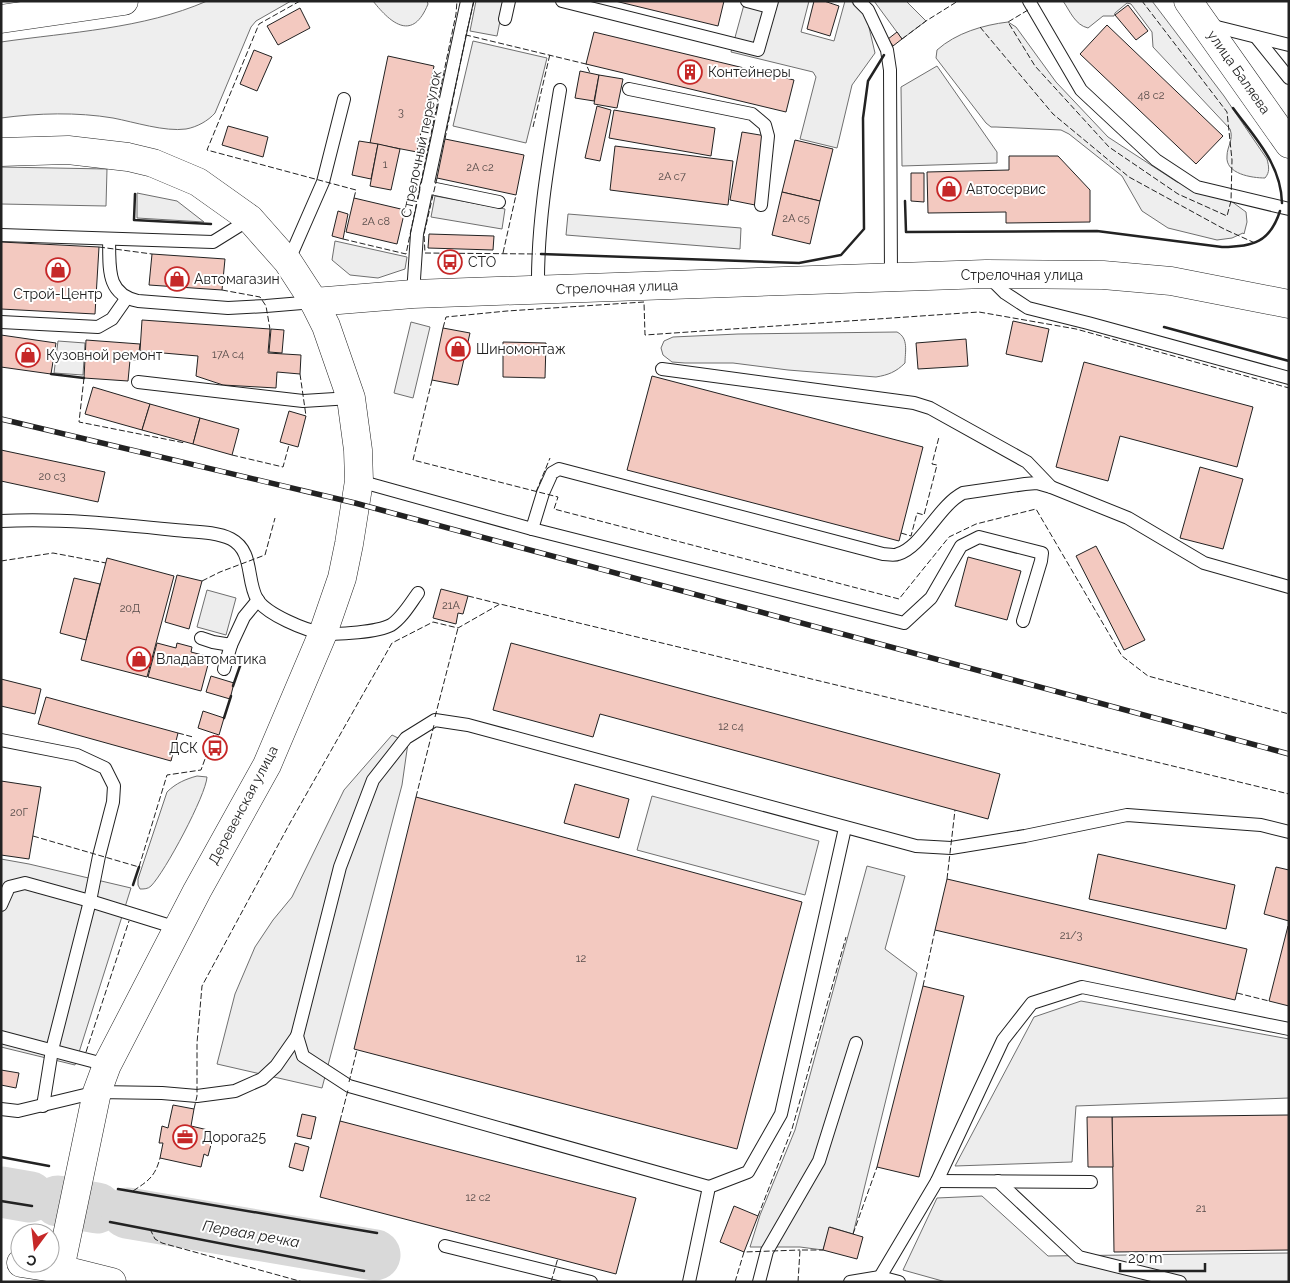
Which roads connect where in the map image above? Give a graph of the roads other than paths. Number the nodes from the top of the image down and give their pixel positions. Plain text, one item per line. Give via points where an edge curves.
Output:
1 (124, 1) edge
2 (467, 1) edge
3 (509, 1) edge
4 (562, 1) edge
5 (747, 1) edge
6 (860, 1) edge
7 (1029, 1) edge
8 (1188, 1) edge
9 (771, 4) edge
10 (1, 19) edge
11 (505, 19) dead end
12 (1205, 23) junction
13 (1256, 37) junction
14 (1289, 45) edge
15 (1289, 78) edge
16 (629, 89) dead end
17 (560, 90) dead end
18 (344, 99) dead end
19 (1289, 144) edge
20 (1, 152) edge
21 (426, 187) junction
22 (499, 202) dead end
23 (761, 205) dead end
24 (1289, 209) edge
25 (250, 219) junction
26 (1, 235) edge
27 (110, 239) junction
28 (288, 262) junction
29 (986, 274) junction
30 (891, 277) junction
31 (538, 290) junction
32 (413, 294) junction
33 (126, 299) junction
34 (314, 302) junction
35 (1289, 304) edge
36 (1, 322) edge
37 (662, 369) dead end
38 (1289, 378) edge
39 (138, 382) dead end
40 (351, 398) junction
41 (359, 482) junction
42 (1051, 487) junction
43 (1, 521) edge
44 (532, 529) junction
45 (1289, 587) edge
46 (418, 594) dead end
47 (258, 600) junction
48 (1023, 621) dead end
49 (323, 633) junction
50 (201, 638) dead end
51 (231, 645) junction
52 (224, 669) dead end
53 (1, 740) edge
54 (845, 828) junction
55 (1289, 832) edge
56 (90, 901) junction
57 (1, 905) edge
58 (177, 928) junction
59 (1289, 1029) edge
60 (297, 1036) junction
61 (1, 1037) edge
62 (856, 1043) dead end
63 (52, 1050) junction
64 (107, 1065) junction
65 (96, 1094) junction
66 (43, 1106) junction
67 (1, 1109) edge
68 (937, 1181) junction
69 (998, 1181) junction
70 (1091, 1182) dead end
71 (709, 1187) junction
72 (445, 1246) dead end
73 (61, 1264) joint
74 (880, 1277) junction
75 (112, 1282) edge
76 (592, 1282) edge
77 (688, 1282) edge
78 (759, 1282) edge
79 (850, 1282) edge
80 (899, 1282) edge
81 (1180, 1282) edge

1 - 10 main road
2 - 21 lane, Стрелочный переулок
3 - 11 lane
4 - 9 lane via 758,50
5 - 9 lane
6 - 30 lane via 868,10 887,50 890,70
7 - 24 lane via 1082,90 1156,160 1197,187
8 - 12 main road, улица Баляева
12 - 13 lane
12 - 19 main road, улица Баляева
13 - 14 lane
13 - 15 lane
16 - 23 lane via 740,110 752,114 765,125 768,136
17 - 31 lane via 542,203 537,254
18 - 28 lane via 323,182
20 - 25 main road via 68,150 153,163 198,182
21 - 22 lane
21 - 32 lane, Стрелочный переулок via 417,234
25 - 27 lane via 213,242
25 - 28 main road
26 - 27 lane
27 - 33 lane via 112,279 120,295
28 - 34 main road
29 - 30 main road, Стрелочная улица
29 - 35 main road, Стрелочная улица via 1103,275 1171,281
29 - 38 lane via 1005,293 1028,308
30 - 31 main road, Стрелочная улица
31 - 32 main road, Стрелочная улица
32 - 34 main road, Стрелочная улица
33 - 34 lane via 228,308
33 - 36 lane via 112,318 98,327
34 - 40 main road, Деревенская улица via 326,326
37 - 42 lane via 930,408 1027,462
39 - 40 lane via 304,401
40 - 41 main road, Деревенская улица
41 - 44 lane
41 - 49 main road, Деревенская улица via 342,578
42 - 44 lane via 1036,483 963,493 946,506 909,547 898,554 883,554 559,469 552,473 543,493
42 - 45 lane via 1128,518 1204,563
43 - 47 lane via 111,524 214,534 231,539 243,550 248,561
44 - 48 lane via 904,623 931,598 961,546 979,537 1042,553
46 - 49 lane via 390,625 365,631
47 - 49 lane via 279,619
47 - 51 lane via 244,617
49 - 58 main road, Деревенская улица via 267,765
50 - 51 lane
51 - 52 lane
53 - 56 lane via 77,755 105,768 114,786 113,802
54 - 55 lane via 916,846 951,848 1127,815 1261,825
54 - 60 lane via 517,737 435,720 406,738 373,780 340,867
54 - 71 lane via 781,1114 748,1172
56 - 57 lane via 25,883 9,887
56 - 58 lane
56 - 63 lane
58 - 64 main road, Деревенская улица
59 - 68 lane via 1082,987 1032,1003 1003,1040
60 - 65 lane via 276,1066 262,1079 235,1091 197,1096
60 - 71 lane via 303,1056 349,1086
61 - 63 lane
62 - 78 lane via 819,1161 767,1251
63 - 64 lane
63 - 66 lane
64 - 65 main road, Деревенская улица
65 - 66 lane
65 - 73 main road, Деревенская улица
66 - 67 lane via 18,1111
68 - 69 lane
68 - 74 lane
69 - 70 lane
69 - 81 lane via 1079,1257
71 - 77 lane
72 - 76 lane
73 - 75 main road
74 - 79 lane
74 - 80 lane

